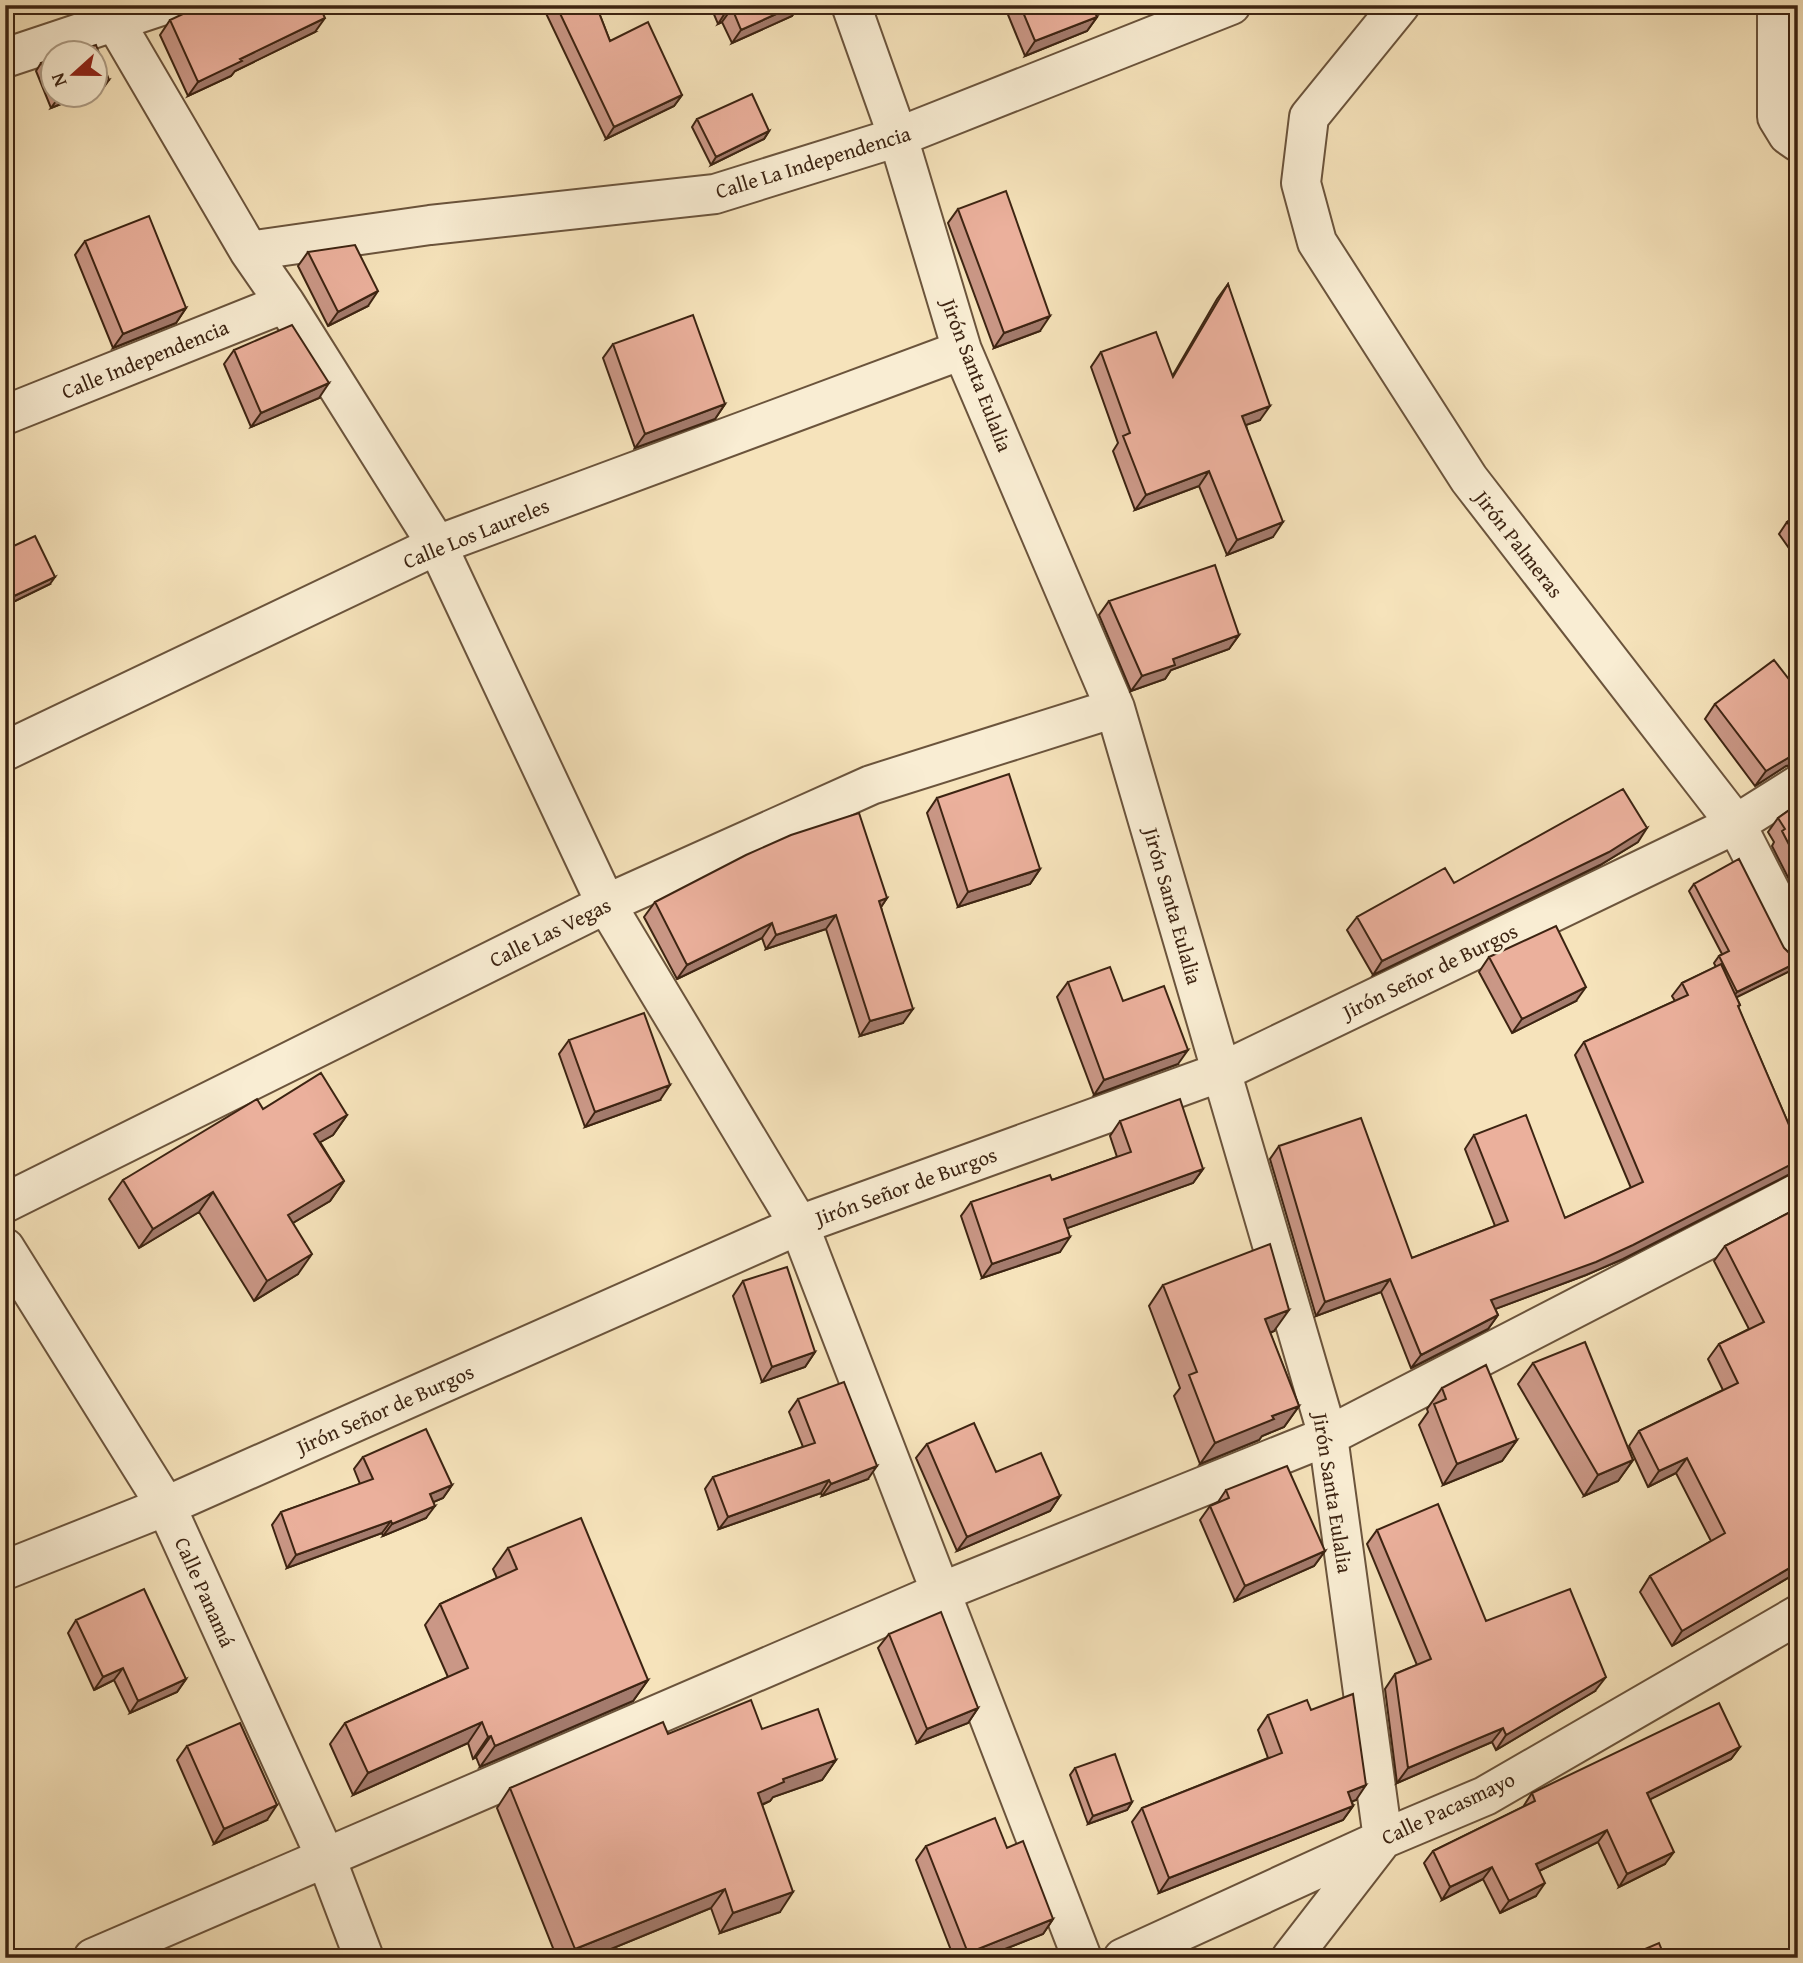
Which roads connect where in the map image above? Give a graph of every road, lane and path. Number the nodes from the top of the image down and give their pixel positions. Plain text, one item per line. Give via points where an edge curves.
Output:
1 (164, 5) edge
2 (851, 5) edge
3 (1231, 5) edge
4 (1400, 5) edge
5 (1777, 5) edge
6 (116, 14) edge
7 (5, 58) edge
8 (898, 137) junction
9 (1798, 142) edge
10 (249, 251) junction
11 (285, 303) junction
12 (962, 350) junction
13 (5, 415) edge
14 (437, 545) junction
15 (1115, 708) junction
16 (5, 751) edge
17 (1798, 785) edge
18 (1737, 824) junction
19 (606, 904) junction
20 (1798, 946) edge
21 (1221, 1072) junction
22 (1798, 1193) edge
23 (5, 1203) edge
24 (799, 1226) junction
25 (5, 1248) edge
26 (1328, 1436) junction
27 (166, 1506) junction
28 (5, 1570) edge
29 (941, 1592) junction
30 (1798, 1615) edge
31 (1382, 1839) junction
32 (326, 1858) junction
33 (93, 1958) edge
34 (364, 1958) edge
35 (1082, 1958) edge
36 (1124, 1958) edge
37 (1291, 1958) edge

1 - 6 street
2 - 8 street, Jirón Santa Eulalia
3 - 8 street, Calle La Independencia
4 - 18 street, Jirón Palmeras via 1309,117 1301,183 1317,242 1469,479
5 - 9 street via 1777,117
6 - 7 street
6 - 10 street
8 - 10 street, Calle La Independencia via 715,194 430,225
8 - 12 street, Jirón Santa Eulalia
10 - 11 street
11 - 13 street, Calle Independencia
11 - 14 street
12 - 14 street, Calle Los Laureles
12 - 15 street, Jirón Santa Eulalia
14 - 16 street, Calle Los Laureles
14 - 19 street
15 - 19 street, Calle Las Vegas via 871,785
15 - 21 street, Jirón Santa Eulalia
17 - 18 street, Jirón Señor de Burgos
18 - 20 street, Jirón Palmeras
18 - 21 street, Jirón Señor de Burgos
19 - 23 street, Calle Las Vegas
19 - 24 street
21 - 24 street, Jirón Señor de Burgos
21 - 26 street, Jirón Santa Eulalia
22 - 26 street
24 - 27 street, Jirón Señor de Burgos
24 - 29 street
25 - 27 street, Calle Panamá
26 - 29 street
26 - 31 street, Jirón Santa Eulalia
27 - 28 street, Jirón Señor de Burgos
27 - 32 street, Calle Panamá
29 - 32 street
29 - 35 street
30 - 31 street, Calle Pacasmayo via 1485,1796
31 - 36 street, Calle Pacasmayo
31 - 37 street
32 - 33 street
32 - 34 street, Calle Panamá

